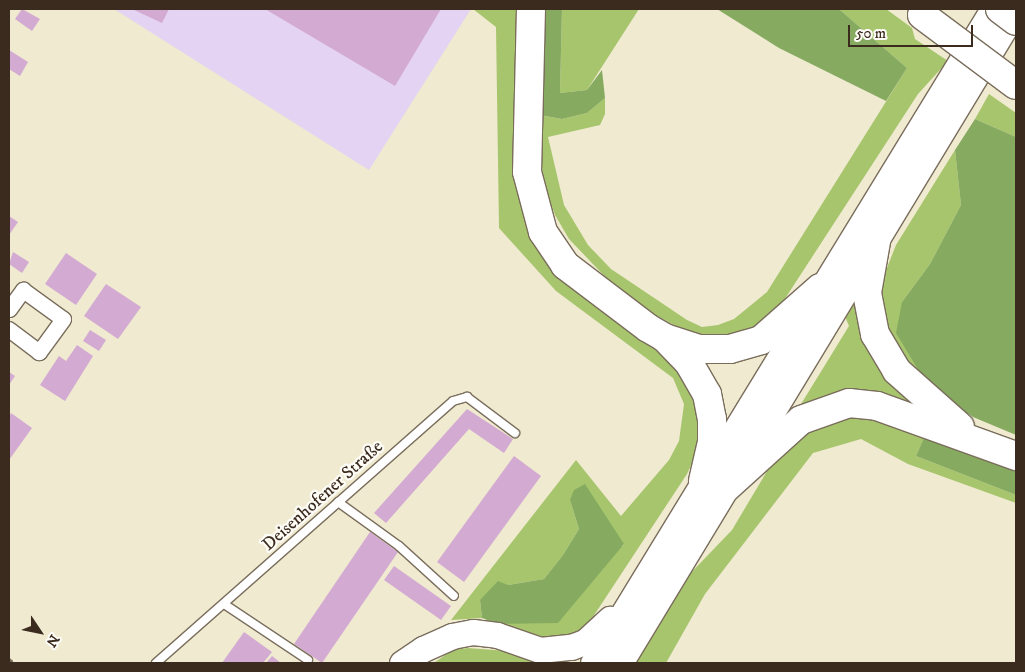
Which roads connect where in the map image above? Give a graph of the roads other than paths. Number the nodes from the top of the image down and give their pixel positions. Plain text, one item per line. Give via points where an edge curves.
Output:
1 (531, 9) edge
2 (993, 9) edge
3 (1000, 9) edge
4 (1016, 9) edge
5 (921, 11) edge
6 (1016, 21) edge
7 (1016, 74) edge
8 (1016, 85) edge
9 (877, 236) junction
10 (820, 288) junction
11 (9, 309) edge
12 (9, 329) edge
13 (664, 338) junction
14 (515, 433) dead end
15 (977, 440) junction
16 (1016, 456) edge
17 (714, 484) junction
18 (338, 502) junction
19 (637, 589) junction
20 (454, 596) dead end
21 (224, 604) junction
22 (544, 656) edge
23 (308, 660) dead end
24 (156, 663) edge
25 (402, 663) edge
26 (593, 663) edge
27 (620, 663) edge

1 - 13 highway via 526,155 531,199 543,232 556,256 582,280
2 - 10 highway
3 - 6 highway, bridge
4 - 9 highway
5 - 7 highway
5 - 8 highway, bridge
9 - 15 highway via 867,293 875,334 897,371 930,403
9 - 17 highway
10 - 13 highway via 779,326 761,340 746,346 698,349
10 - 17 highway
11 - 12 street via 23,290 63,319 39,352
13 - 17 highway via 689,363 707,394 712,419
14 - 18 lane, Deisenhofener Straße via 467,397 453,401
15 - 16 highway
15 - 17 highway via 877,406 849,404 801,420
17 - 19 highway
17 - 27 highway
18 - 20 lane via 399,546
18 - 21 lane, Deisenhofener Straße
19 - 22 highway via 586,642
19 - 26 highway
21 - 23 lane
21 - 24 lane, Deisenhofener Straße
22 - 25 highway via 496,634 473,632 452,636

